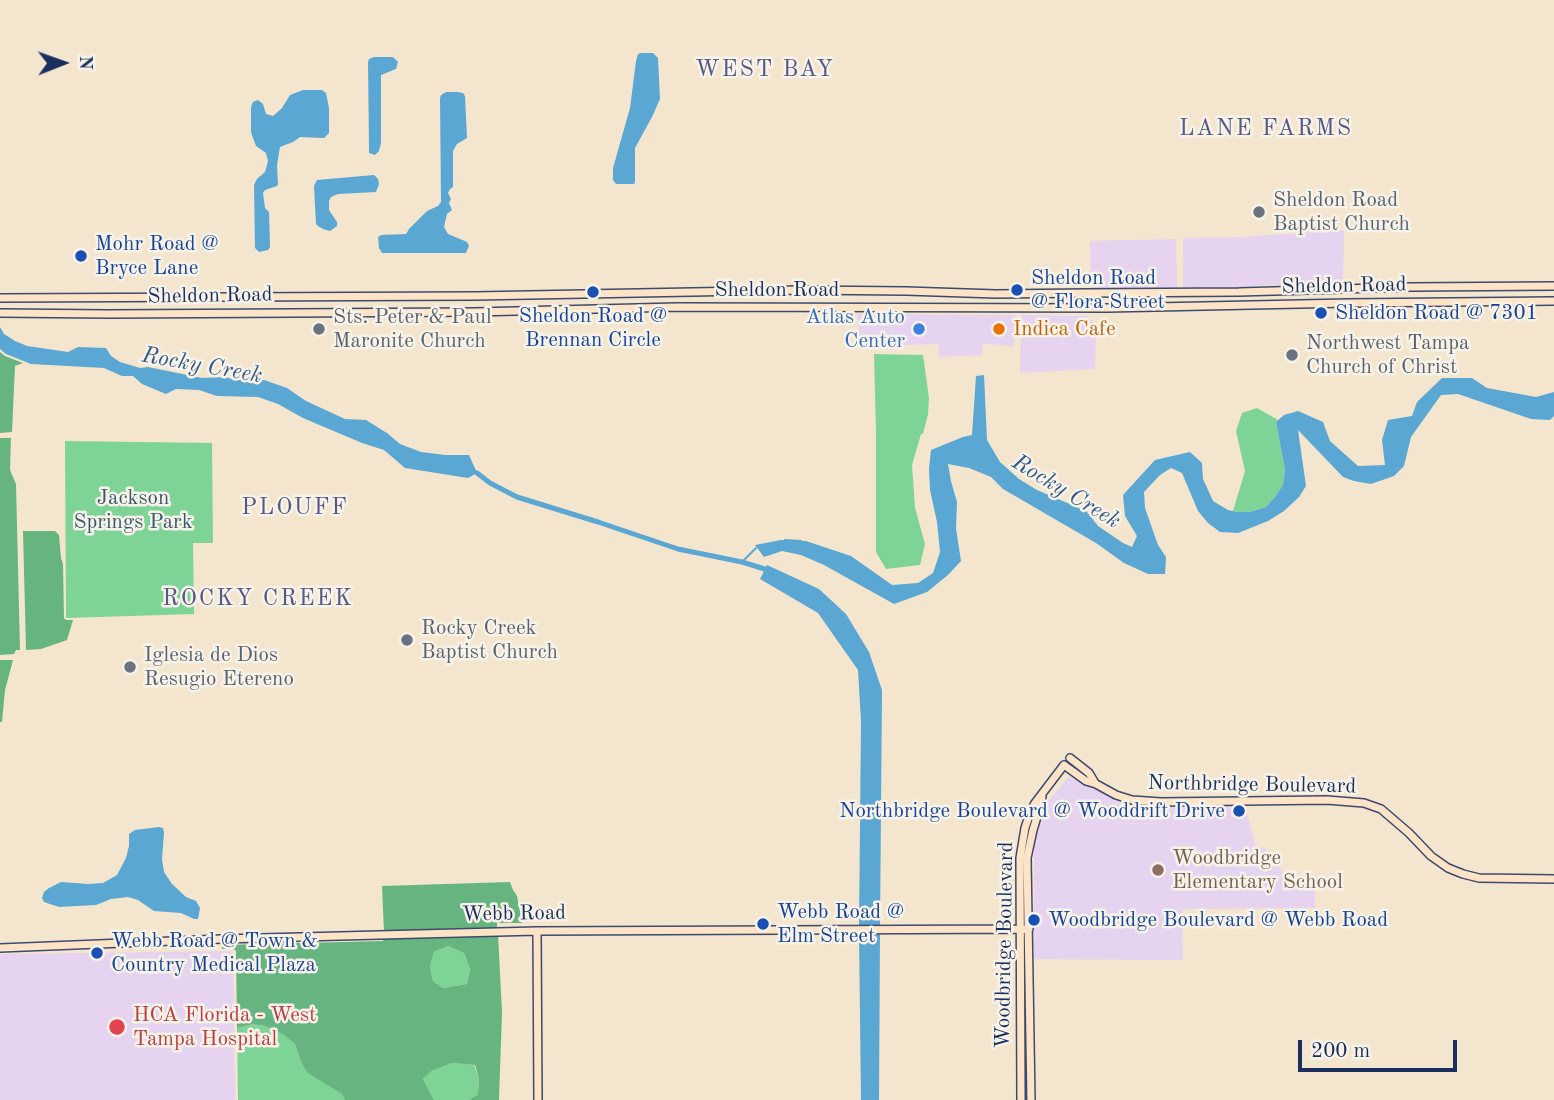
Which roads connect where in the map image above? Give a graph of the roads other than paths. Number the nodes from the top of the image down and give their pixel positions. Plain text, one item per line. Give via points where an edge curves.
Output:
1 (1554, 286) edge
2 (1255, 290) junction
3 (0, 298) edge
4 (1554, 301) edge
5 (1255, 305) junction
6 (3, 313) edge
7 (1067, 761) joint
8 (1554, 879) edge
9 (1025, 929) junction
10 (537, 930) junction
11 (0, 948) edge
12 (538, 1100) edge
13 (1021, 1100) edge
14 (1031, 1100) edge

1 - 2 main road, Sheldon Road
2 - 3 main road, Sheldon Road
2 - 5 main road
4 - 5 main road, Sheldon Road
5 - 6 main road, Sheldon Road
7 - 8 main road, Northbridge Boulevard via 1086,781 1116,796 1145,801 1364,803 1381,809 1448,868 1479,878
7 - 9 main road, Woodbridge Boulevard via 1030,813 1025,828 1020,858
9 - 10 main road, Webb Road
9 - 13 main road, Woodbridge Boulevard
9 - 14 main road, Woodbridge Boulevard
10 - 11 main road, Webb Road
10 - 12 main road

